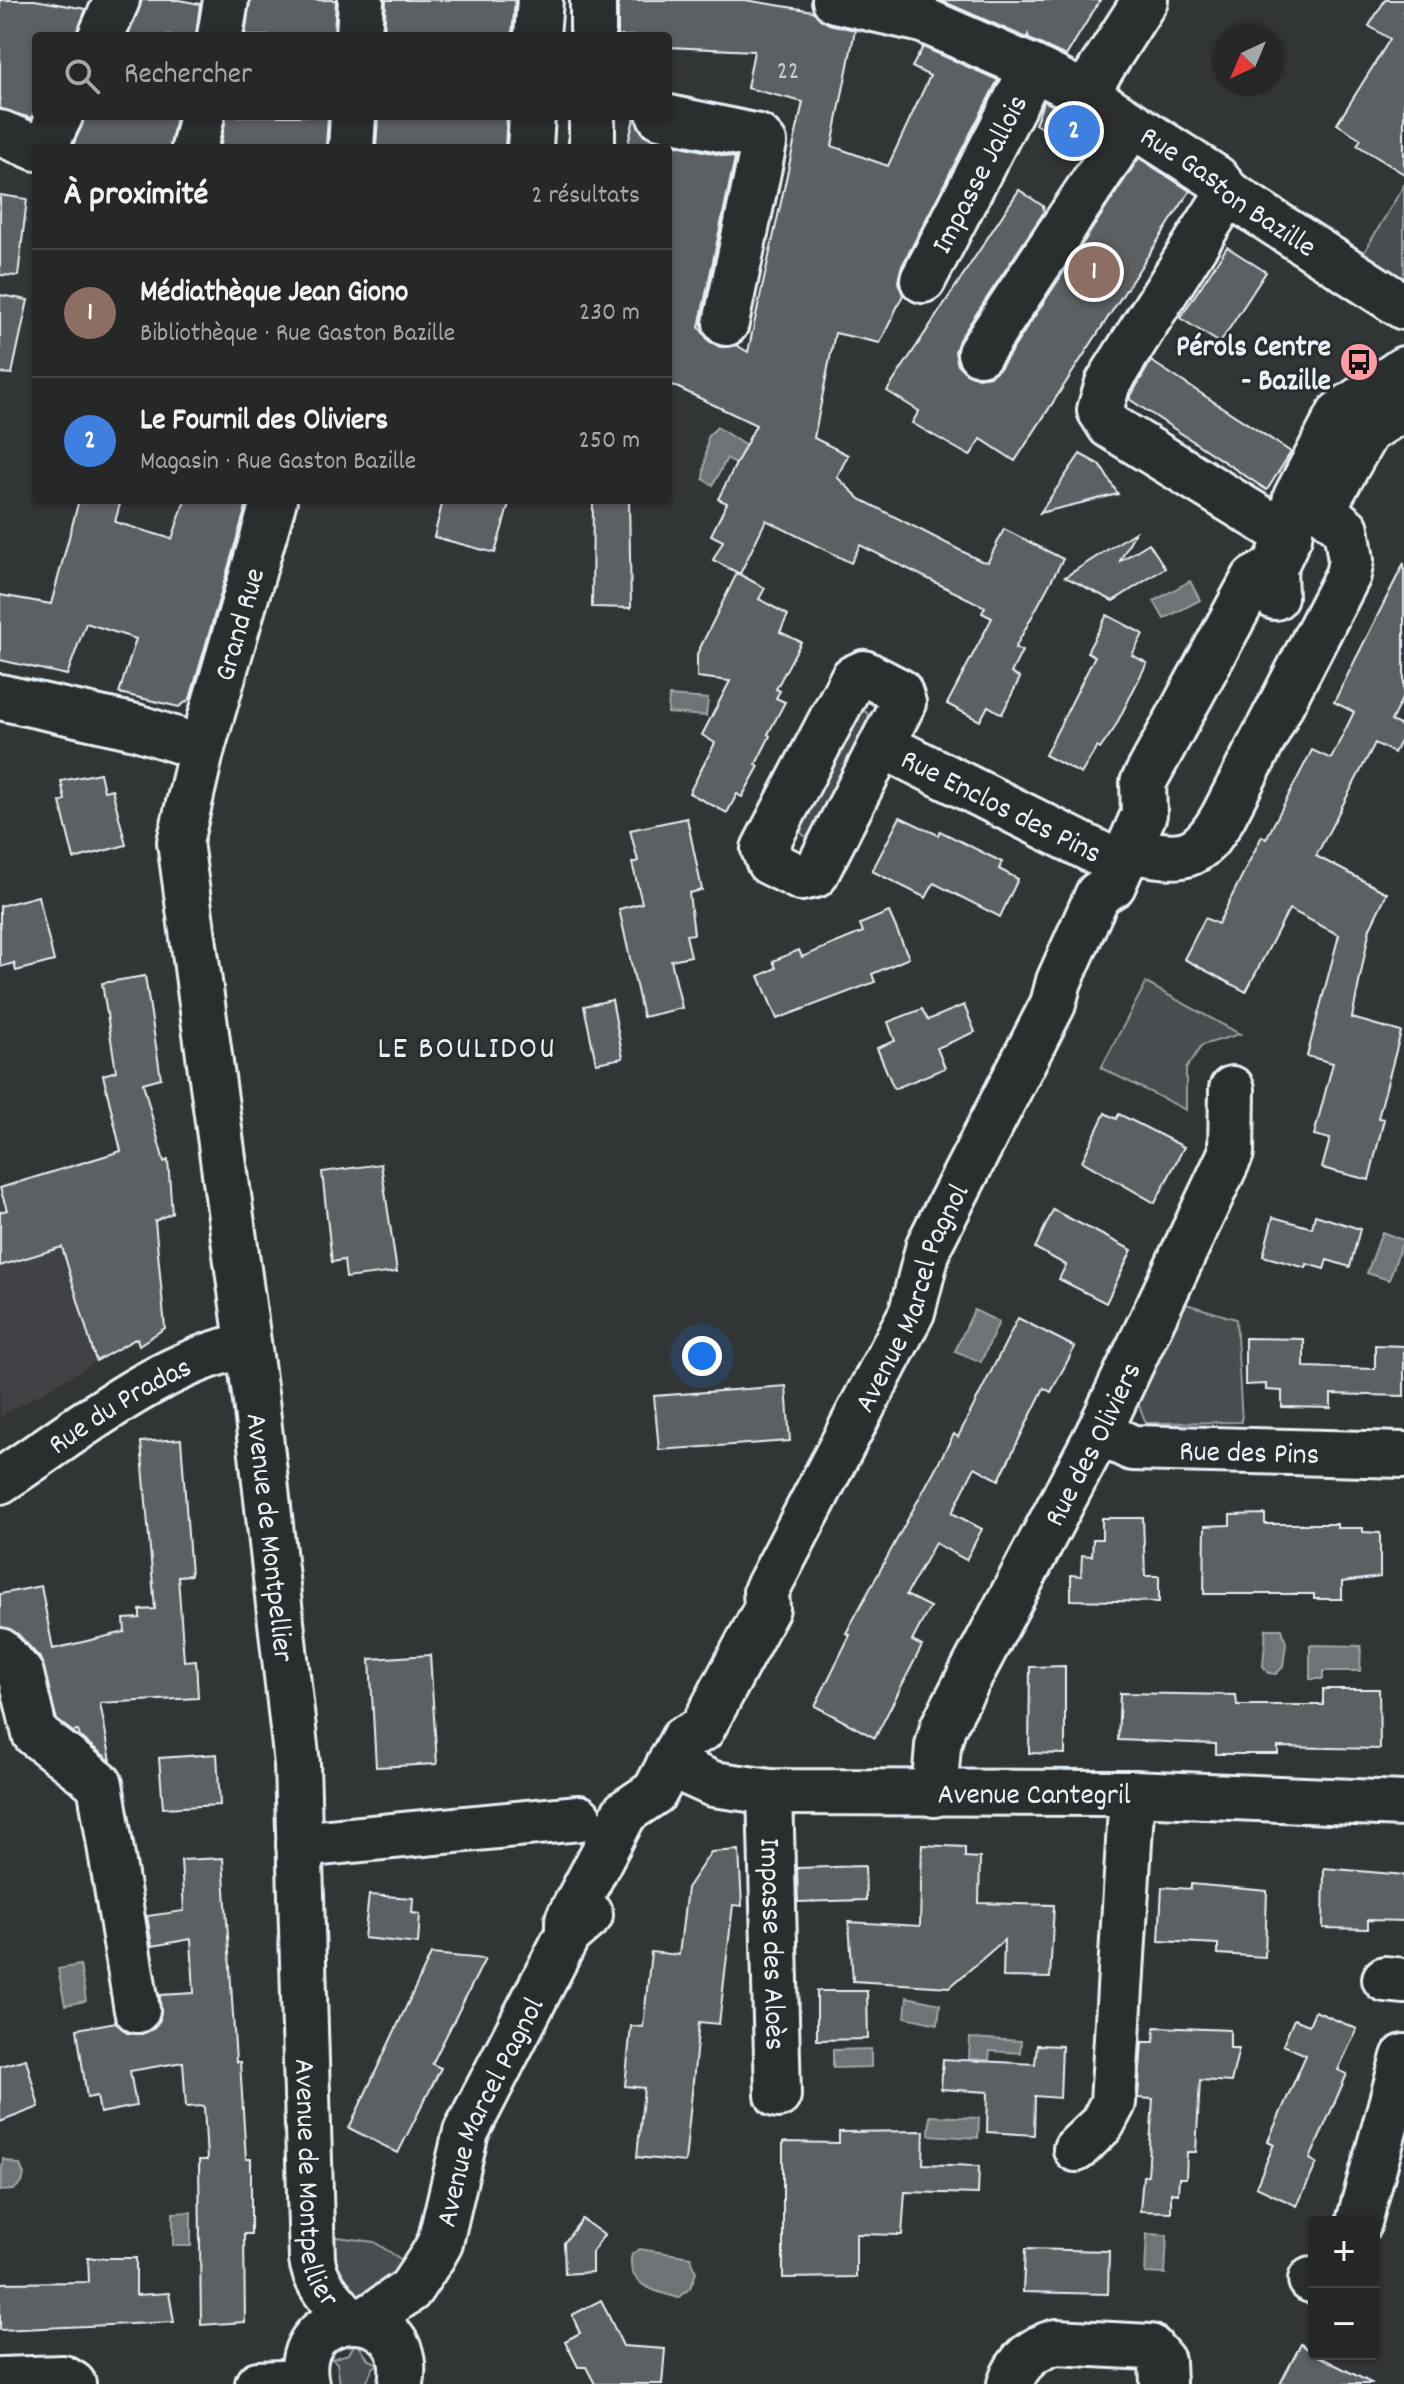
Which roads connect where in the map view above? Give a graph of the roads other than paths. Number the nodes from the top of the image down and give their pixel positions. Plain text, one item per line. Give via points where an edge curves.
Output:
1 (226, 0) edge
2 (361, 0) edge
3 (540, 0) edge
4 (593, 0) edge
5 (835, 0) edge
6 (1145, 0) edge
7 (925, 10) edge
8 (221, 32) edge
9 (359, 32) edge
10 (537, 32) edge
11 (593, 32) edge
12 (1033, 68) junction
13 (1085, 94) junction
14 (672, 119) edge
15 (58, 120) edge
16 (201, 120) edge
17 (353, 120) edge
18 (532, 120) edge
19 (592, 120) edge
20 (1132, 124) junction
21 (0, 133) edge
22 (46, 144) edge
23 (195, 144) edge
24 (351, 144) edge
25 (530, 144) edge
26 (592, 144) edge
27 (32, 146) edge
28 (1228, 193) junction
29 (923, 280) dead end
30 (1404, 307) edge
31 (726, 323) dead end
32 (980, 353) dead end
33 (1404, 369) edge
34 (1404, 408) edge
35 (273, 504) edge
36 (1295, 538) junction
37 (0, 697) edge
38 (882, 745) dead end
39 (202, 748) junction
40 (1127, 854) junction
41 (1232, 1089) dead end
42 (248, 1345) junction
43 (1099, 1432) junction
44 (1404, 1455) edge
45 (0, 1481) edge
46 (0, 1651) edge
47 (669, 1765) junction
48 (770, 1792) junction
49 (1132, 1793) junction
50 (934, 1794) junction
51 (1404, 1804) edge
52 (579, 1818) dead end
53 (299, 1845) junction
54 (137, 2010) dead end
55 (1404, 2057) edge
56 (778, 2095) dead end
57 (1076, 2149) dead end
58 (1361, 2216) edge
59 (410, 2290) junction
60 (357, 2320) junction
61 (1160, 2368) edge
62 (402, 2372) edge
63 (0, 2380) edge
64 (306, 2383) edge
65 (73, 2384) edge
66 (258, 2384) edge
67 (1010, 2384) edge

1 - 8 street
2 - 9 street
3 - 10 street
4 - 11 street
5 - 7 street, Rue Gaston Bazille
6 - 13 street
7 - 12 street, Rue Gaston Bazille
12 - 13 street, Rue Gaston Bazille
12 - 29 street, Impasse Jallois
13 - 20 street, Rue Gaston Bazille
14 - 31 street via 758,137 764,143
15 - 22 street
16 - 23 street
17 - 24 street
18 - 25 street
19 - 26 street
20 - 28 street, Rue Gaston Bazille via 1216,178
20 - 32 street
21 - 27 street
28 - 30 street, Rue Gaston Bazille
28 - 36 street via 1108,383 1100,410 1110,426
33 - 36 street via 1340,413 1296,497
34 - 36 street, Avenue Marcel Pagnol via 1367,431
35 - 39 street, Grand Rue
36 - 40 street, Avenue Marcel Pagnol via 1254,579 1143,783
36 - 40 street, Rue Enclos des Pins via 1346,529 1348,575 1223,817 1194,853
37 - 39 street via 136,727
38 - 40 street, Rue Enclos des Pins
39 - 42 street, Avenue de Montpellier via 180,842
40 - 47 street, Avenue Marcel Pagnol via 1118,906 1099,959 1053,1004 929,1245 912,1312 766,1591 767,1608 702,1729
41 - 43 street, Rue des Oliviers via 1231,1153
42 - 45 street, Rue du Pradas via 219,1351 155,1381
42 - 53 street, Avenue de Montpellier via 295,1748
43 - 44 street, Rue des Pins via 1132,1448
43 - 50 street, Rue des Oliviers via 943,1727
46 - 54 street via 21,1674 35,1734 100,1784
47 - 48 street, Avenue Cantegril via 713,1784
47 - 59 street, Avenue Marcel Pagnol via 625,1812 568,1920 568,1934 466,2132 440,2243
48 - 50 street, Avenue Cantegril
48 - 56 street, Impasse des Aloès
49 - 50 street, Avenue Cantegril
49 - 51 street, Avenue Cantegril
49 - 57 street via 1113,2103 1102,2124
52 - 53 street
53 - 60 street, Avenue de Montpellier via 312,2259 323,2288
55 - 58 street
59 - 60 street, Avenue Marcel Pagnol
59 - 62 street, Avenue Marcel Pagnol
60 - 62 street, Avenue de Montpellier via 389,2335
60 - 64 street, Avenue Marcel Pagnol via 335,2323 313,2340 304,2367
61 - 67 street via 1143,2344 1056,2342 1025,2358
63 - 65 street via 63,2378
64 - 66 street

